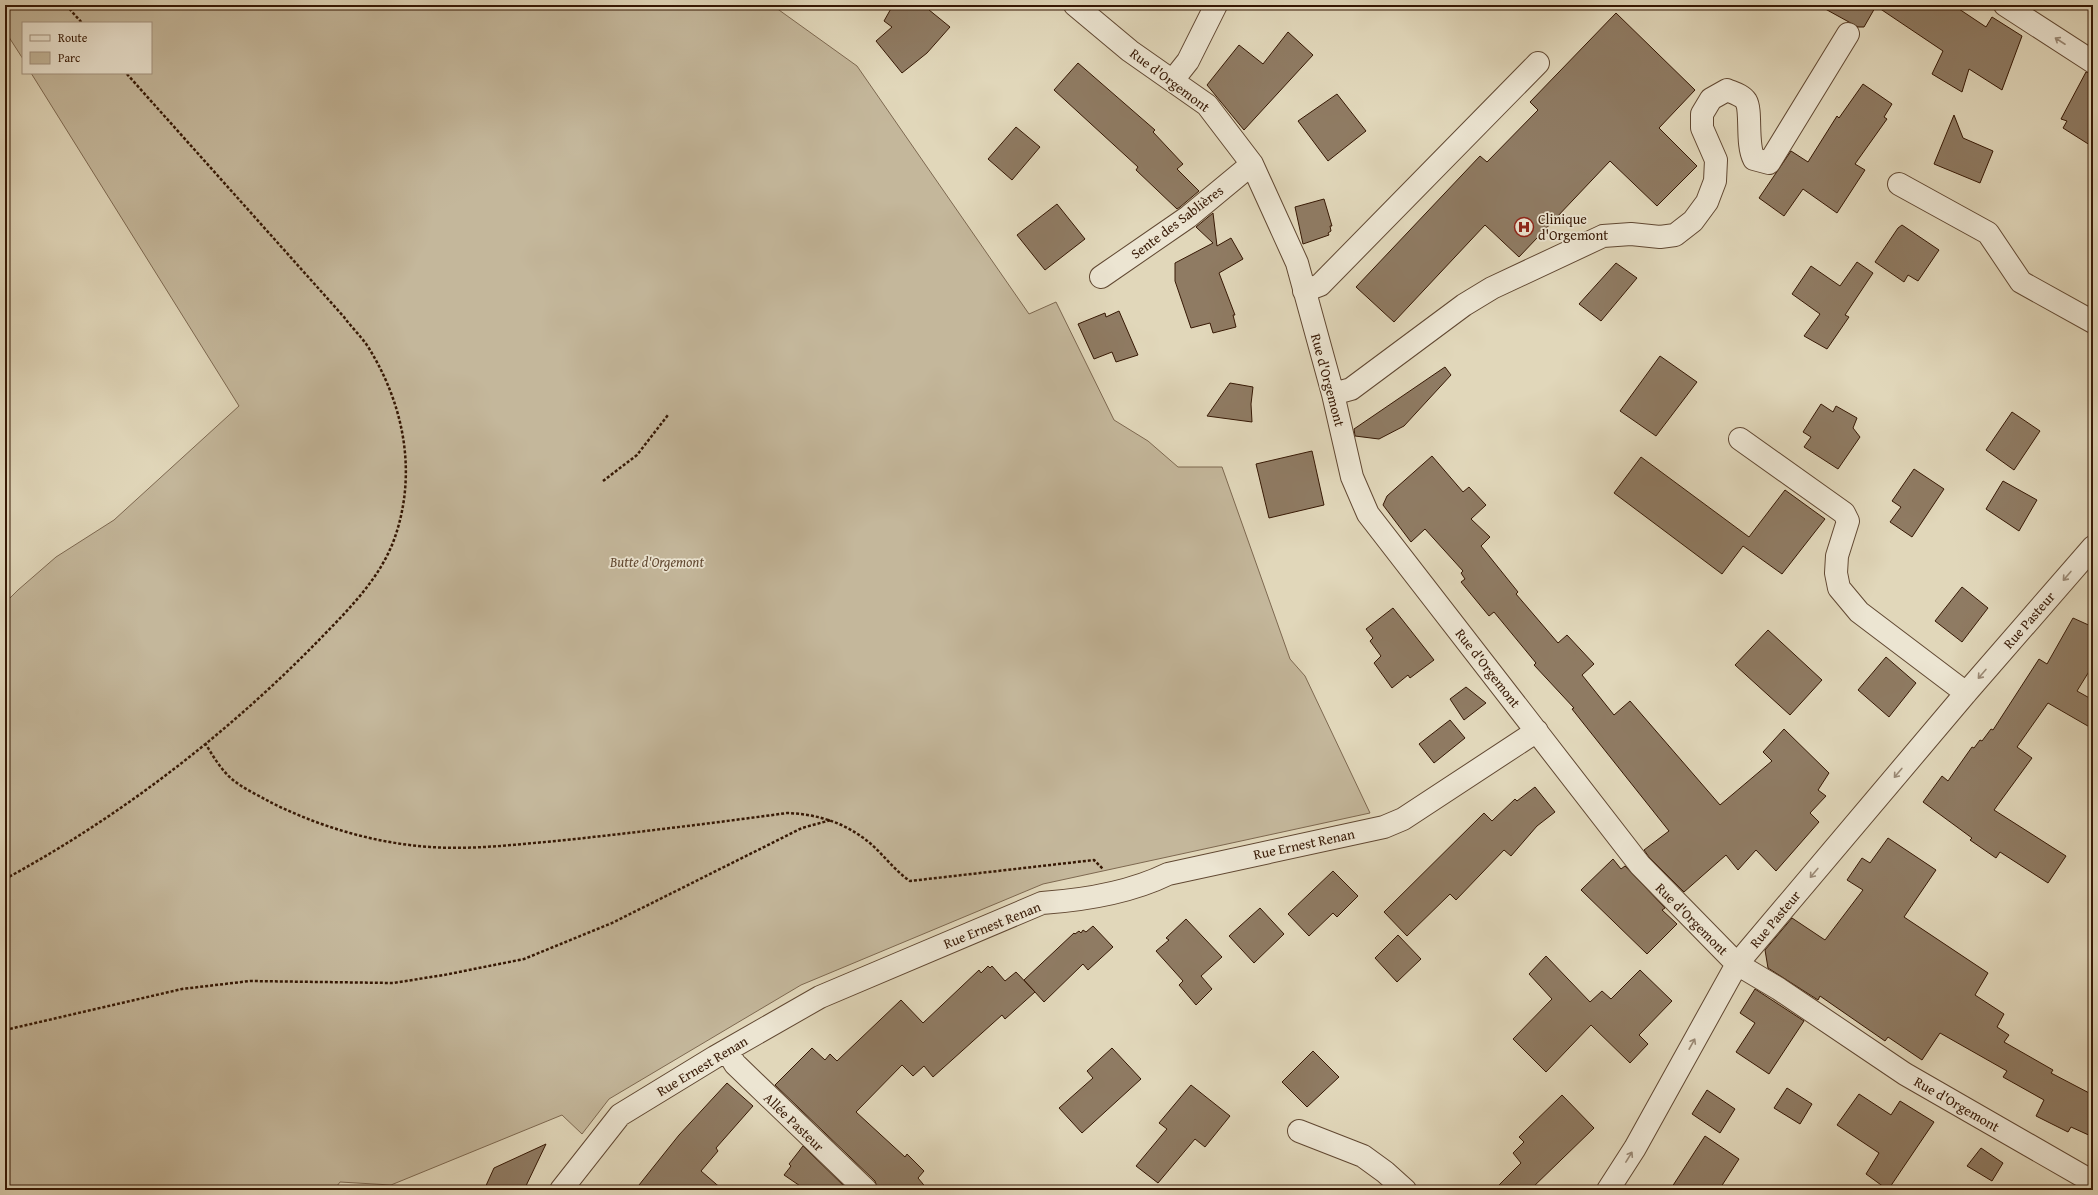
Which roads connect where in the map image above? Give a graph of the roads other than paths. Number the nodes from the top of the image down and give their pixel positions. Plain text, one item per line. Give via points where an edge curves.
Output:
1 (1075, 5) edge
2 (1216, 5) edge
3 (2004, 5) edge
4 (1848, 34) dead end
5 (2093, 62) edge
6 (1538, 63) dead end
7 (1173, 80) junction
8 (1252, 164) junction
9 (1899, 184) dead end
10 (1101, 277) dead end
11 (1304, 291) junction
12 (2093, 322) edge
13 (1333, 394) junction
14 (1740, 439) dead end
15 (2093, 547) edge
16 (1959, 687) junction
17 (1537, 732) junction
18 (1737, 964) junction
19 (727, 1051) junction
20 (1299, 1132) dead end
21 (2093, 1182) edge
22 (2093, 1185) edge
23 (561, 1190) edge
24 (866, 1190) edge
25 (1405, 1190) edge
26 (1608, 1190) edge
27 (2091, 1190) edge

1 - 7 street, Rue d'Orgemont via 1130,51
2 - 7 street via 1188,61
5 -> 3 street
4 - 13 street via 1769,163 1754,159 1750,152 1747,102 1741,96 1727,90 1711,98 1702,114 1702,128 1716,160 1715,181 1707,202 1693,221 1675,235 1603,236 1492,288 1464,305 1351,389
6 - 11 street via 1320,285
7 - 8 street, Rue d'Orgemont via 1206,105
8 - 10 street, Sente des Sablières via 1188,217
8 - 11 street, Rue d'Orgemont via 1297,263
9 - 12 street via 1988,233 2021,282
11 - 13 street, Rue d'Orgemont
13 - 17 street, Rue d'Orgemont via 1352,477 1368,514
14 - 16 street via 1844,513 1848,521 1837,556 1836,573 1839,588 1859,612
15 -> 16 street, Rue Pasteur
16 -> 18 street, Rue Pasteur
17 - 18 street, Rue d'Orgemont via 1640,866
17 - 19 street, Rue Ernest Renan via 1403,819 1384,827 1168,874 1144,886 1073,901 1042,903 820,997
18 - 21 street, Rue d'Orgemont via 1779,989 1905,1074
26 -> 18 street, Rue Pasteur via 1635,1148
19 - 23 street, Rue Ernest Renan via 620,1115
19 - 24 street, Allée Pasteur via 735,1064
20 - 25 street via 1363,1156
22 - 27 street

